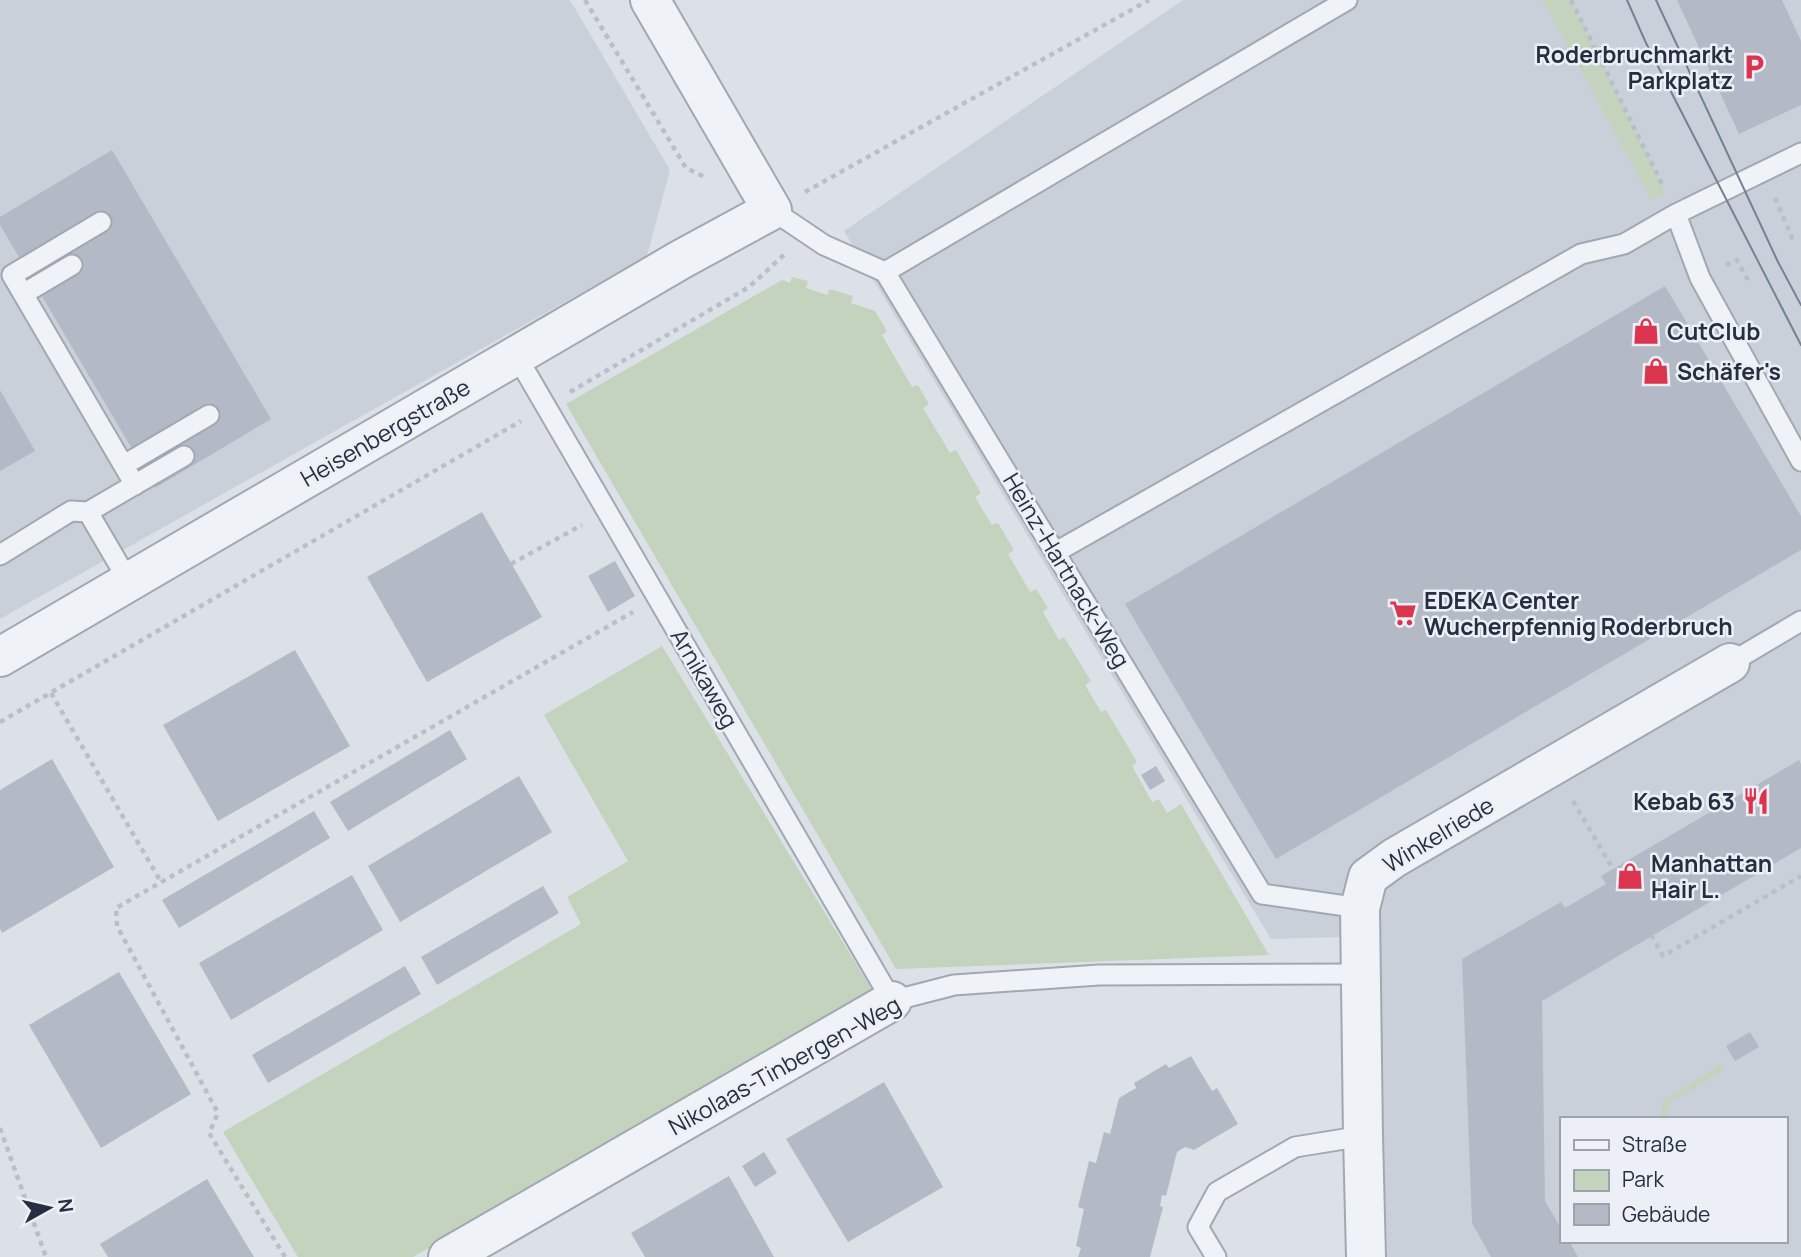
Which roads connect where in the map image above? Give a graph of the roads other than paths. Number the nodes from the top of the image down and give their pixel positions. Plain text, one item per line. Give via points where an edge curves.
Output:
1 (650, 0) edge
2 (1347, 0) edge
3 (1801, 153) edge
4 (772, 210) junction
5 (1676, 214) junction
6 (101, 222) dead end
7 (72, 265) dead end
8 (884, 272) junction
9 (23, 294) junction
10 (516, 355) junction
11 (209, 415) dead end
12 (184, 456) dead end
13 (1801, 461) edge
14 (124, 466) junction
15 (135, 485) junction
16 (88, 512) junction
17 (1056, 552) junction
18 (0, 555) edge
19 (129, 582) junction
20 (1801, 621) edge
21 (0, 656) edge
22 (1730, 663) joint
23 (1360, 908) junction
24 (1361, 974) junction
25 (892, 1001) junction
26 (1363, 1136) junction
27 (448, 1257) edge
28 (1216, 1257) edge
29 (1366, 1257) edge

1 - 4 street
2 - 8 lane
3 - 5 lane
4 - 8 lane via 824,245
4 - 10 street, Heisenbergstraße
5 - 13 lane via 1700,278
5 - 17 lane via 1624,244 1581,254
6 - 9 lane via 12,275
7 - 9 lane
8 - 17 lane, Heinz-Hartnack-Weg
9 - 14 lane
10 - 19 street, Heisenbergstraße
10 - 25 lane, Arnikaweg
11 - 14 lane
12 - 15 lane
14 - 15 lane
15 - 16 lane
16 - 18 lane via 71,511
16 - 19 lane
17 - 23 lane, Heinz-Hartnack-Weg via 1262,894
19 - 21 street, Heisenbergstraße
20 - 22 lane, Winkelriede
22 - 23 street, Winkelriede via 1394,858 1368,877
23 - 24 street, Winkelriede
24 - 25 lane, Nikolaas-Tinbergen-Weg via 1099,975 954,985
24 - 26 street, Winkelriede
25 - 27 street, Nikolaas-Tinbergen-Weg
26 - 28 lane via 1295,1147 1217,1192 1198,1227
26 - 29 street, Winkelriede

